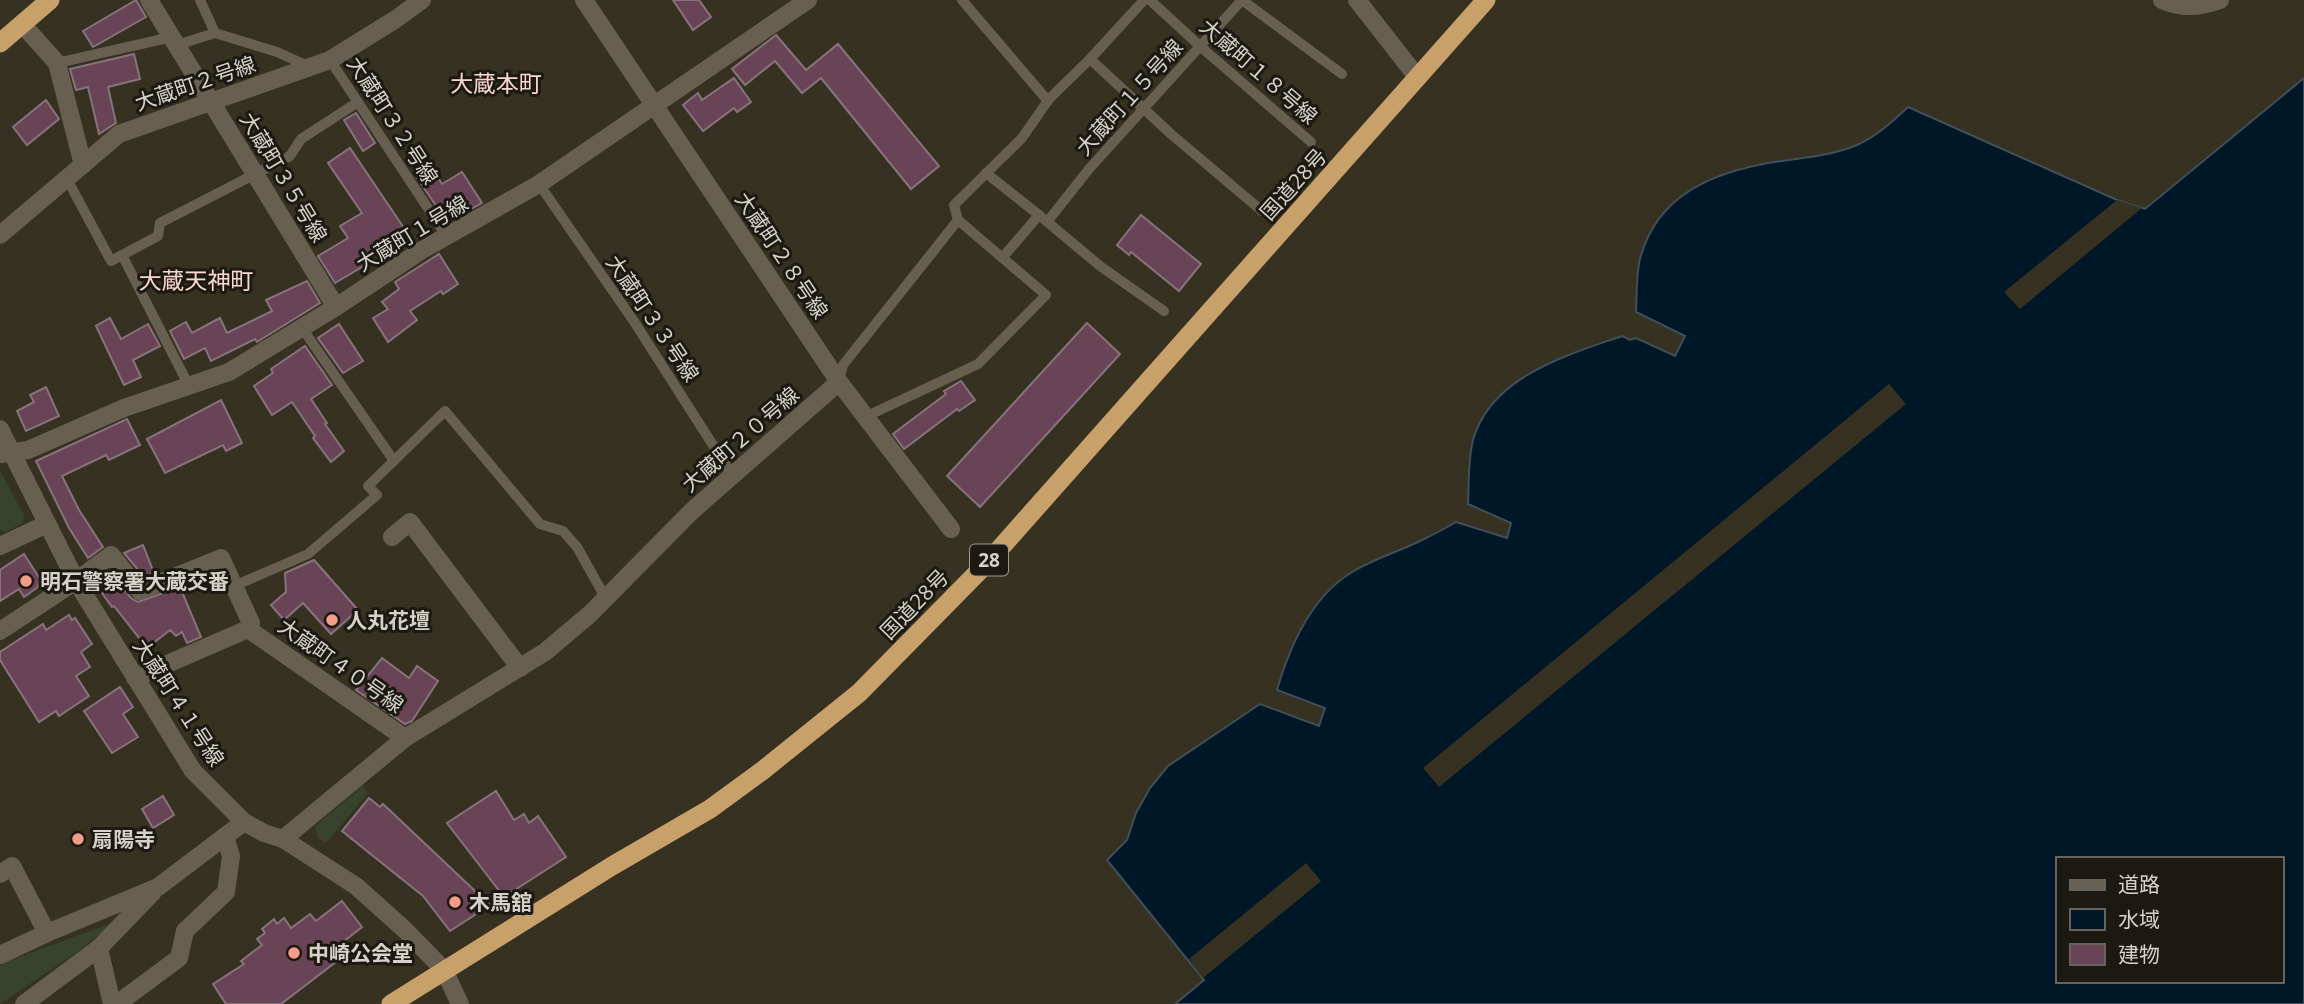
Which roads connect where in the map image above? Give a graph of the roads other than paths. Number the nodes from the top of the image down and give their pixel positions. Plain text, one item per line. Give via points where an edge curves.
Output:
1 (50, 0) edge
2 (149, 0) edge
3 (200, 0) edge
4 (422, 0) edge
5 (808, 0) edge
6 (961, 0) edge
7 (1144, 0) edge
8 (1150, 0) edge
9 (1242, 0) edge
10 (1357, 0) edge
11 (1486, 0) edge
12 (2161, 0) edge
13 (2220, 0) edge
14 (587, 1) edge
15 (7, 33) edge
16 (215, 33) junction
17 (174, 41) junction
18 (1201, 47) junction
19 (1090, 59) junction
20 (330, 60) junction
21 (57, 64) junction
22 (310, 67) junction
23 (1342, 74) dead end
24 (1418, 78) junction
25 (1048, 101) junction
26 (212, 102) junction
27 (358, 102) junction
28 (655, 106) junction
29 (1143, 108) junction
30 (1311, 142) dead end
31 (83, 165) junction
32 (255, 173) junction
33 (986, 173) junction
34 (67, 179) junction
35 (539, 184) junction
36 (1262, 211) dead end
37 (1043, 219) junction
38 (958, 220) junction
39 (0, 234) edge
40 (447, 237) junction
41 (122, 255) junction
42 (1003, 257) junction
43 (337, 307) junction
44 (1164, 311) dead end
45 (302, 328) junction
46 (839, 382) junction
47 (189, 386) junction
48 (864, 417) junction
49 (0, 429) edge
50 (6, 453) edge
51 (394, 461) junction
52 (732, 475) junction
53 (47, 524) junction
54 (951, 529) dead end
55 (392, 537) dead end
56 (0, 546) edge
57 (76, 581) junction
58 (234, 586) junction
59 (605, 597) junction
60 (248, 629) junction
61 (0, 631) edge
62 (520, 668) junction
63 (135, 678) junction
64 (405, 738) junction
65 (244, 822) junction
66 (225, 836) junction
67 (283, 839) junction
68 (0, 874) edge
69 (158, 887) junction
70 (47, 933) junction
71 (99, 948) junction
72 (0, 955) edge
73 (444, 970) junction
74 (24, 1004) edge
75 (115, 1004) edge
76 (391, 1004) edge
77 (460, 1004) edge

1 - 15 highway
2 - 17 street, 大蔵町３５号線
3 - 16 lane
4 - 20 street, 大蔵町２号線
5 - 28 street, 大蔵町１号線
6 - 25 lane
7 - 19 lane, 大蔵町２０号線
8 - 18 lane, 大蔵町１８号線
9 - 18 lane, 大蔵町１５号線
9 - 23 lane
10 - 24 street
11 - 24 highway, 国道28号 / 28
12 - 13 street via 2200,7
14 - 28 street, 大蔵町２８号線
15 - 21 street
16 - 17 lane
16 - 22 lane
17 - 21 lane
17 - 26 street, 大蔵町３５号線
18 - 29 lane, 大蔵町１５号線
18 - 30 lane, 大蔵町１８号線
19 - 25 lane, 大蔵町２０号線
19 - 29 lane
20 - 22 street, 大蔵町２号線
20 - 27 lane, 大蔵町３２号線
21 - 31 street
22 - 26 street, 大蔵町２号線
24 - 73 highway, 国道28号 / 28 via 988,562 859,693 710,809
25 - 33 lane, 大蔵町２０号線 via 1022,138
26 - 31 street, 大蔵町２号線 via 119,134
26 - 32 street, 大蔵町３５号線
27 - 32 lane via 301,139 290,156
27 - 40 lane, 大蔵町３２号線
28 - 35 street, 大蔵町１号線
28 - 46 street, 大蔵町２８号線
29 - 36 lane
29 - 37 lane, 大蔵町１５号線
31 - 34 street, 大蔵町２号線
32 - 41 lane via 160,223 158,236
32 - 43 street, 大蔵町３５号線
33 - 37 lane
33 - 38 lane, 大蔵町２０号線 via 954,205
34 - 39 street, 大蔵町２号線
34 - 41 lane via 111,261
35 - 40 street, 大蔵町１号線
35 - 52 lane, 大蔵町３３号線
37 - 42 lane, 大蔵町１５号線
37 - 44 lane via 1100,267
38 - 42 lane
38 - 46 lane, 大蔵町２０号線 via 843,365
40 - 43 street, 大蔵町１号線
41 - 47 lane
42 - 48 lane via 1046,295 978,364
43 - 45 street, 大蔵町１号線
45 - 47 street, 大蔵町１号線 via 229,372
45 - 51 lane
46 - 48 street, 大蔵町２８号線
46 - 52 street, 大蔵町２０号線
47 - 50 street, 大蔵町１号線 via 124,408 28,450
48 - 54 street, 大蔵町２８号線
49 - 50 street, 大蔵町４１号線
50 - 53 street, 大蔵町４１号線
51 - 58 lane via 368,486 377,495 308,554
51 - 59 lane via 445,411 540,524 563,531 577,547
52 - 59 street, 大蔵町２０号線
53 - 56 street
53 - 57 street, 大蔵町４１号線
55 - 62 street via 410,522
57 - 58 street via 111,555 140,591 221,558
57 - 61 street
57 - 63 street, 大蔵町４１号線
58 - 60 street via 251,624
59 - 62 street, 大蔵町２０号線 via 545,652
60 - 63 street, 大蔵町４０号線
60 - 64 street, 大蔵町４０号線
62 - 64 street, 大蔵町２０号線
63 - 65 street, 大蔵町４１号線 via 193,771
64 - 67 street, 大蔵町２０号線
65 - 66 street
65 - 67 street, 大蔵町４１号線
66 - 69 street
66 - 75 street via 231,856 226,892 185,931 180,958
67 - 73 street, 大蔵町４１号線 via 356,886
68 - 70 street via 12,866
69 - 70 street
69 - 71 street
70 - 72 street
71 - 74 street
71 - 75 street
73 - 76 highway, 国道28号 / 28
73 - 77 street, 大蔵町４１号線

